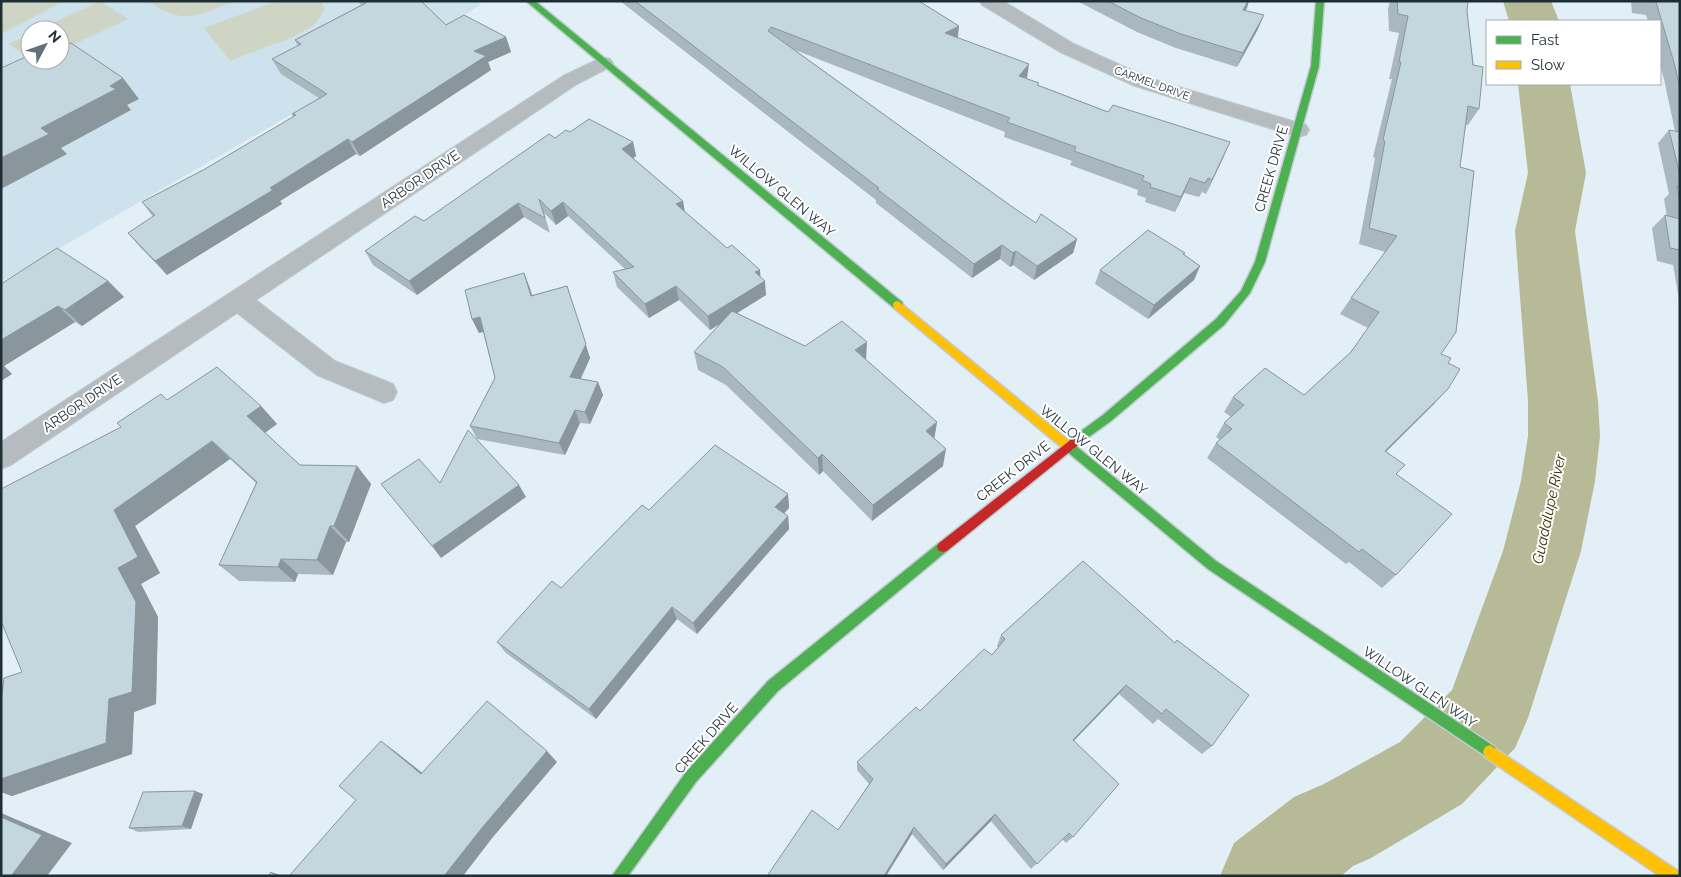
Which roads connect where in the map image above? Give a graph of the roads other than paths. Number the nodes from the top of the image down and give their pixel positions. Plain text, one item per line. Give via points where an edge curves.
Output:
1 (530, 1) edge
2 (989, 1) edge
3 (1320, 1) edge
4 (604, 63) junction
5 (1298, 130) junction
6 (238, 300) junction
7 (384, 392) dead end
8 (1068, 448) junction
9 (1, 457) edge
10 (619, 876) edge
11 (1673, 876) edge

1 - 4 street, WILLOW GLEN WAY
2 - 5 street, CARMEL DRIVE via 1068,48 1142,82
3 - 5 street, CREEK DRIVE via 1315,66
4 - 6 street, ARBOR DRIVE via 570,80
4 - 8 street, WILLOW GLEN WAY
5 - 8 street, CREEK DRIVE via 1260,262 1245,293 1220,322
6 - 7 street via 326,368
6 - 9 street, ARBOR DRIVE
8 - 10 street, CREEK DRIVE via 773,686 691,777
8 - 11 street, WILLOW GLEN WAY via 1212,565

